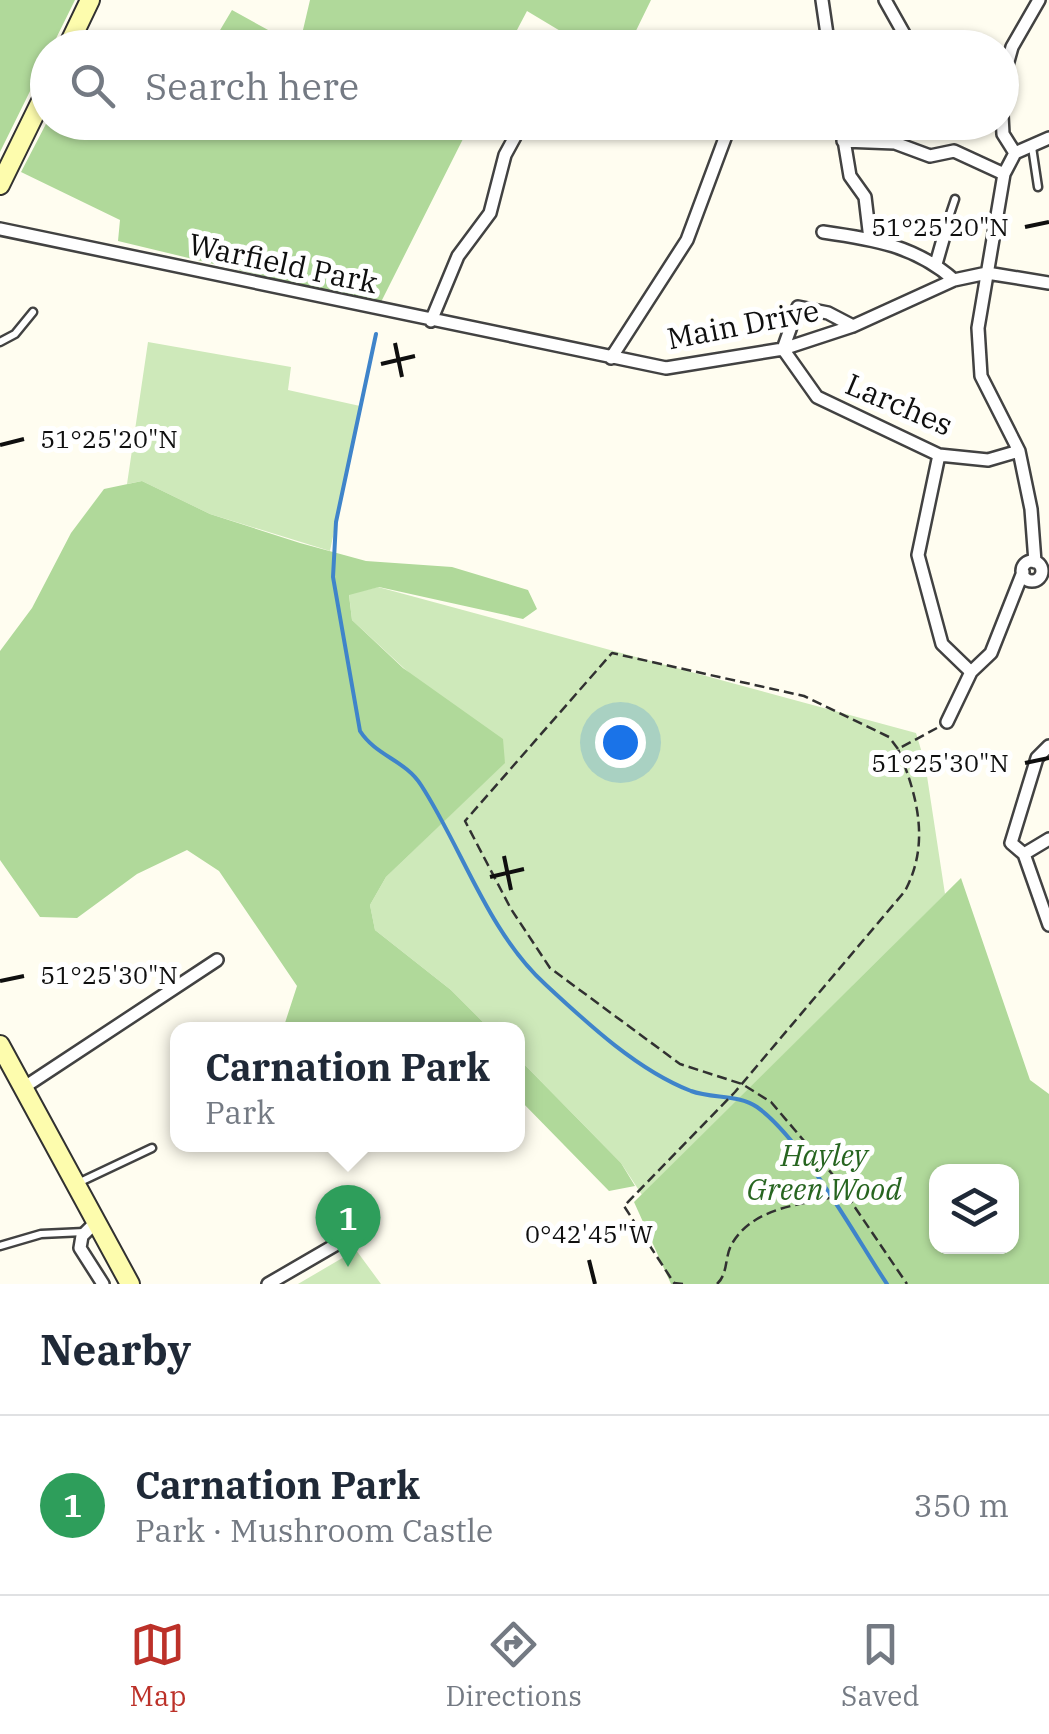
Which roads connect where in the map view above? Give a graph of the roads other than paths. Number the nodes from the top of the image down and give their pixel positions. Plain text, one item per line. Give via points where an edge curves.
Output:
1 (90, 0) edge
2 (822, 0) edge
3 (885, 0) edge
4 (1039, 0) edge
5 (76, 30) edge
6 (826, 30) edge
7 (902, 30) edge
8 (1019, 35) edge
9 (30, 124) edge
10 (1049, 138) edge
11 (514, 140) edge
12 (724, 140) edge
13 (1007, 140) edge
14 (843, 141) joint
15 (1032, 146) junction
16 (1015, 154) junction
17 (1004, 174) junction
18 (0, 184) edge
19 (1038, 187) dead end
20 (955, 200) dead end
21 (948, 222) joint
22 (0, 228) edge
23 (823, 232) dead end
24 (870, 238) junction
25 (936, 264) junction
26 (988, 273) junction
27 (954, 280) junction
28 (1049, 283) edge
29 (33, 312) dead end
30 (431, 321) junction
31 (852, 326) junction
32 (0, 342) edge
33 (556, 348) joint
34 (784, 349) junction
35 (611, 358) junction
36 (1019, 451) junction
37 (939, 455) junction
38 (1032, 570) edge
39 (971, 672) junction
40 (947, 722) road end
41 (1049, 746) edge
42 (1049, 840) edge
43 (1024, 854) junction
44 (1049, 925) edge
45 (217, 960) dead end
46 (0, 1046) edge
47 (26, 1086) junction
48 (152, 1148) dead end
49 (77, 1183) junction
50 (91, 1226) junction
51 (362, 1230) dead end
52 (0, 1246) edge
53 (103, 1284) edge
54 (130, 1284) edge
55 (268, 1284) edge

1 - 5 main road
2 - 6 street
3 - 7 street
4 - 8 street
9 - 18 main road
10 - 15 street
11 - 30 street via 490,213 458,256
12 - 35 street via 686,240
13 - 16 street
14 - 17 street via 895,143 930,156 954,151
14 - 24 street via 850,176 865,197
15 - 16 street
15 - 19 lane
16 - 17 street
17 - 26 street
20 - 21 lane
21 - 25 street
22 - 30 street, Warfield Park
23 - 24 street
24 - 25 street
25 - 27 street
26 - 27 street, Main Drive
26 - 28 street, Main Drive
26 - 36 street via 978,328 981,376
27 - 31 street, Main Drive
29 - 32 lane
30 - 33 street, Warfield Park
31 - 34 street, Main Drive
31 - 34 street via 798,307
33 - 35 street, Main Drive
34 - 35 street, Main Drive via 666,368
34 - 37 street, Larches via 817,397
36 - 37 street, Larches via 988,460
36 - 38 street via 1031,509
37 - 39 street via 918,555 942,644
38 - 39 street via 990,653
39 - 40 street
41 - 43 street via 1038,758 1011,842
42 - 43 street
43 - 44 street
45 - 47 street
46 - 47 main road
47 - 49 main road
48 - 49 lane
49 - 50 main road
50 - 52 lane
50 - 53 street via 80,1248
50 - 54 main road
51 - 55 street

